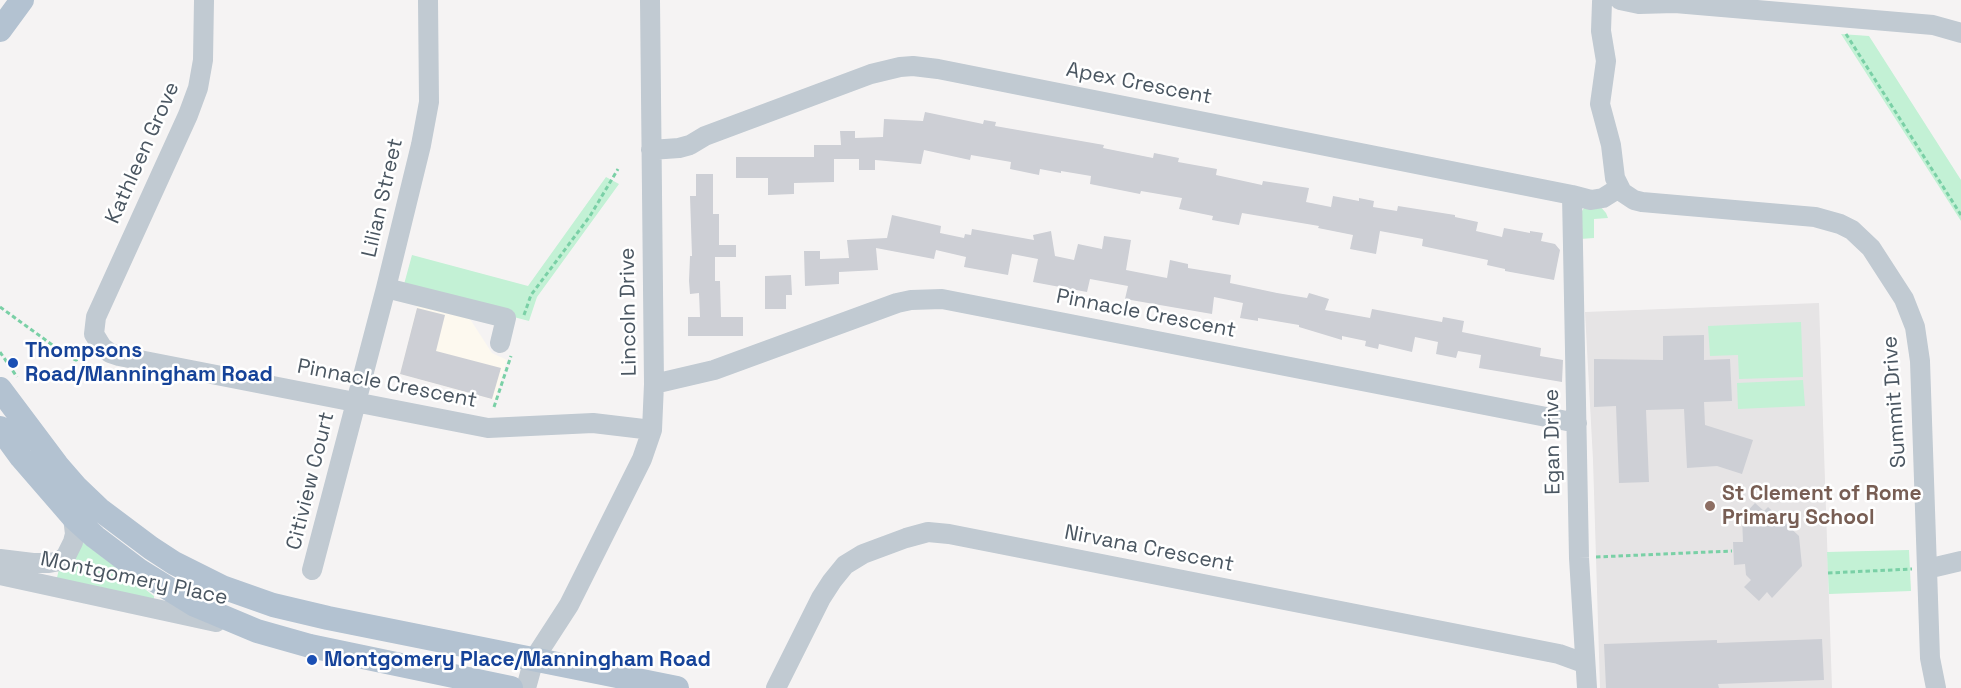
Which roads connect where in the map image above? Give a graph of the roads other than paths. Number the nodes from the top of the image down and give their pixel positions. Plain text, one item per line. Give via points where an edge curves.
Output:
1 (22, 0) edge
2 (204, 0) edge
3 (428, 0) edge
4 (650, 0) edge
5 (1607, 1) edge
6 (1669, 1) edge
7 (0, 30) edge
8 (1961, 33) edge
9 (651, 144) junction
10 (1619, 188) junction
11 (1572, 195) junction
12 (386, 288) junction
13 (96, 317) joint
14 (506, 348) road end
15 (9, 384) edge
16 (654, 390) junction
17 (356, 403) junction
18 (653, 423) junction
19 (1577, 423) junction
20 (0, 428) edge
21 (73, 517) junction
22 (0, 559) edge
23 (1961, 561) edge
24 (1920, 569) junction
25 (312, 570) dead end
26 (0, 575) edge
27 (257, 631) junction
28 (542, 661) junction
29 (1585, 666) junction
30 (511, 688) edge
31 (527, 688) edge
32 (677, 688) edge
33 (776, 688) edge
34 (1587, 688) edge
35 (1936, 688) edge

1 - 7 main road
2 - 13 street, Kathleen Grove via 203,60 198,88
3 - 12 street, Lilian Street via 429,102
4 - 9 street, Lincoln Drive
5 - 6 street
5 - 10 street via 1601,31 1606,60 1600,104
6 - 8 street via 1933,25
9 - 11 street, Apex Crescent via 679,148 690,145 870,74 900,67 926,67
9 - 16 street, Lincoln Drive
10 - 11 street
10 - 24 street, Summit Drive via 1628,197 1642,202 1829,220 1852,230 1871,248 1907,305 1918,345
11 - 19 street, Egan Drive
12 - 14 street via 506,318
12 - 17 street, Lilian Street
13 - 17 street, Pinnacle Crescent via 96,339 119,356
15 - 28 main road via 38,443 77,488 150,548 189,570 273,605
16 - 18 street, Lincoln Drive
16 - 19 street, Pinnacle Crescent via 694,381 714,370 897,303 942,299
17 - 18 street, Pinnacle Crescent via 488,428
17 - 25 street, Citiview Court
18 - 28 street, Lincoln Drive via 642,459
19 - 29 street, Egan Drive
20 - 21 main road
21 - 22 street, Montgomery Place via 74,542 60,561
21 - 27 main road via 168,590
23 - 24 street
24 - 35 street, Summit Drive
26 - 27 street, Montgomery Place
27 - 30 main road via 349,656
28 - 31 street, Lincoln Drive
28 - 32 main road
29 - 33 street, Nirvana Crescent via 1559,654 928,532 863,554 845,565 821,598
29 - 34 street, Egan Drive

